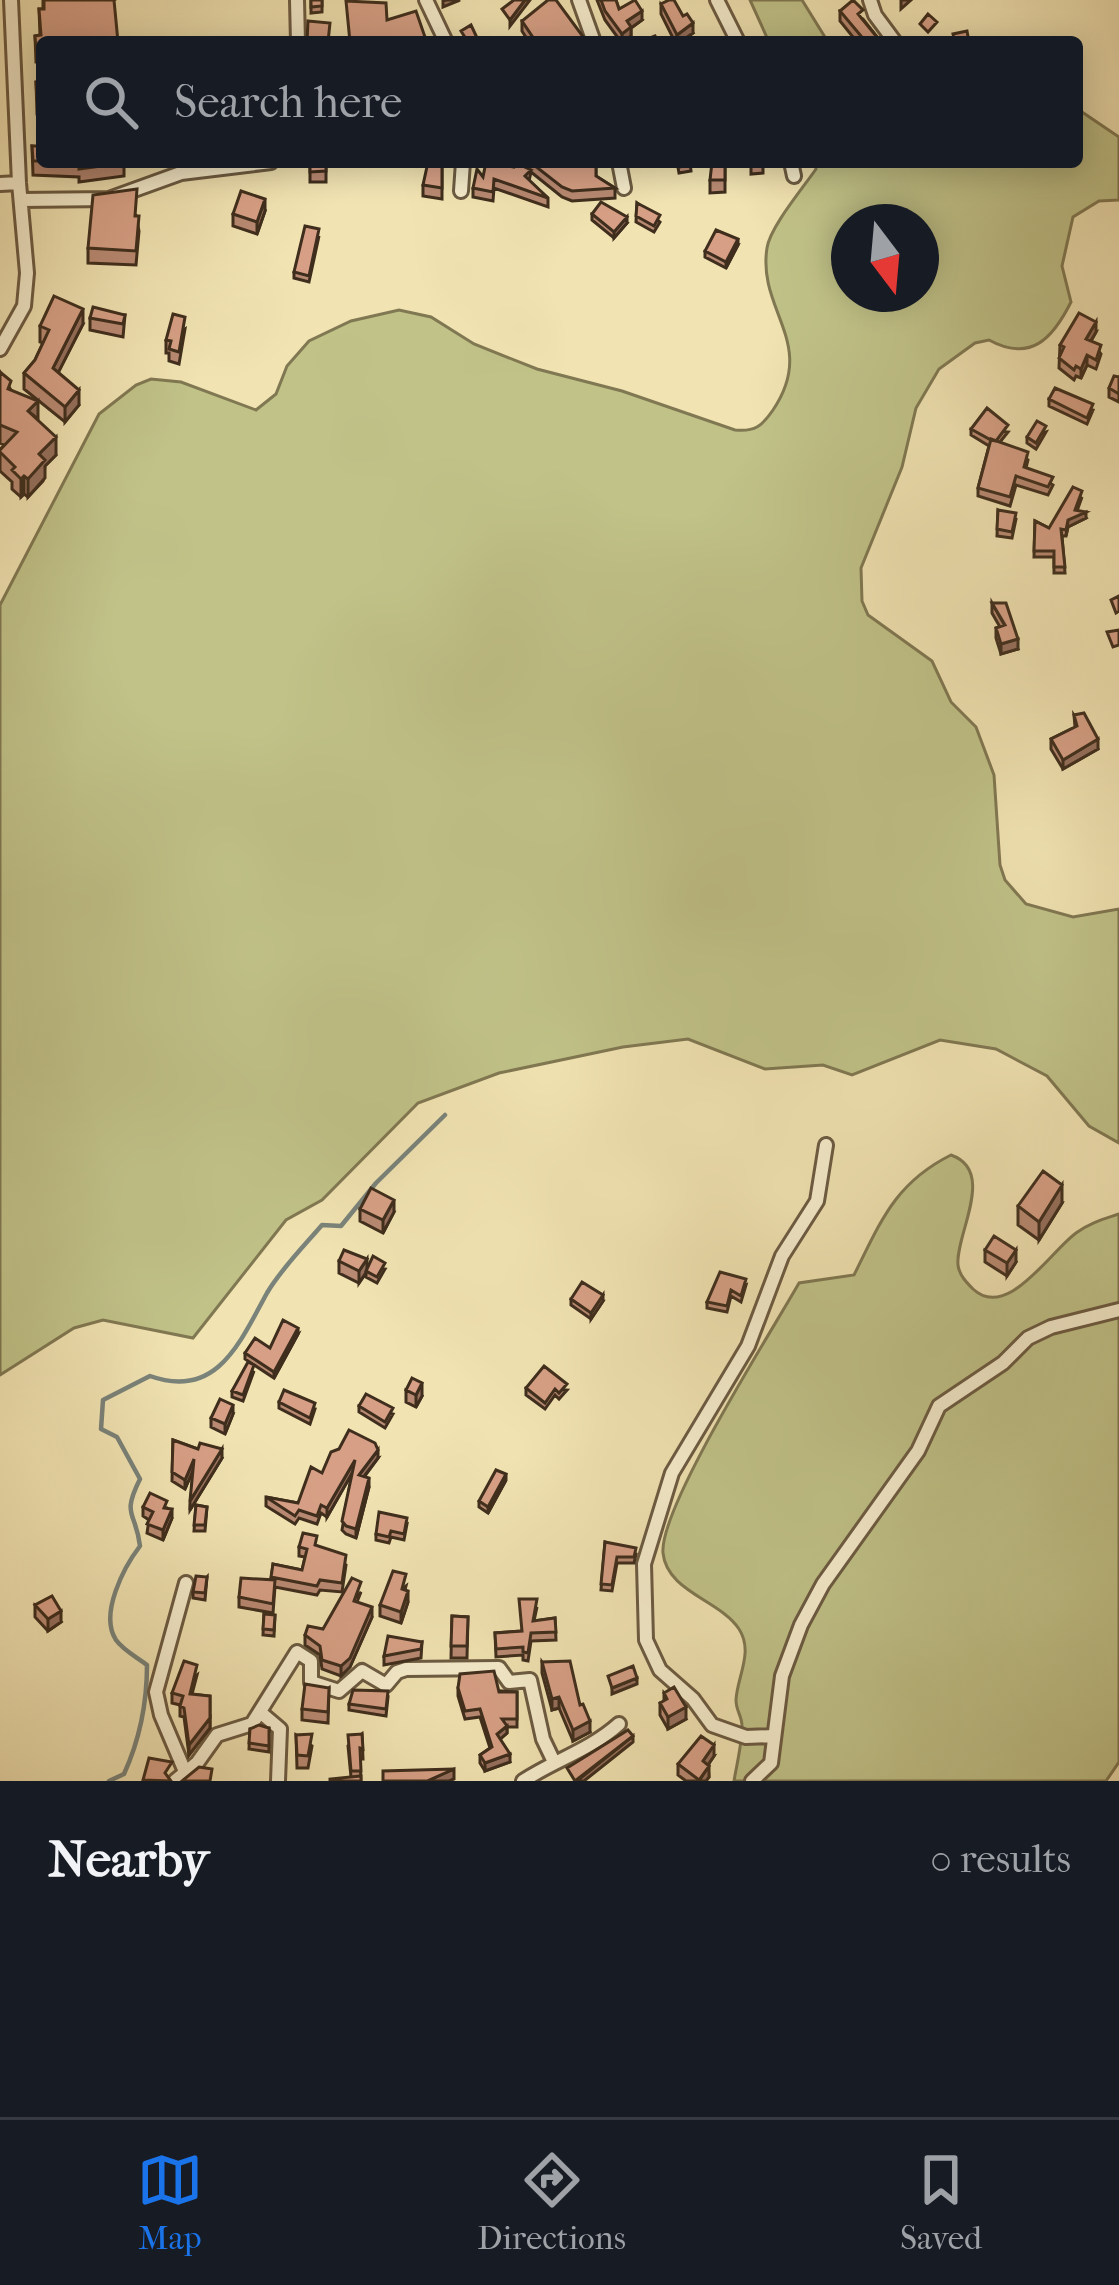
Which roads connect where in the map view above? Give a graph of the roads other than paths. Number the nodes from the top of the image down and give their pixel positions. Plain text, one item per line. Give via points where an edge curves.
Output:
1 (10, 0) edge
2 (297, 0) edge
3 (426, 0) edge
4 (579, 0) edge
5 (717, 0) edge
6 (870, 0) edge
7 (298, 36) edge
8 (443, 36) edge
9 (592, 36) edge
10 (735, 36) edge
11 (891, 36) edge
12 (222, 168) edge
13 (463, 168) edge
14 (620, 168) edge
15 (19, 183) junction
16 (0, 184) edge
17 (624, 188) dead end
18 (461, 191) dead end
19 (21, 200) junction
20 (0, 349) edge
21 (826, 1145) dead end
22 (1119, 1310) edge
23 (186, 1583) dead end
24 (260, 1712) junction
25 (619, 1724) dead end
26 (774, 1736) junction
27 (554, 1762) junction
28 (180, 1778) edge
29 (278, 1781) edge
30 (523, 1781) edge
31 (752, 1781) edge

1 - 15 street
2 - 7 street
3 - 8 street
4 - 9 street
5 - 10 street
6 - 11 street
12 - 19 street via 181,173 109,199
13 - 18 street
14 - 17 street
15 - 16 street
15 - 19 street
19 - 20 street via 24,306
21 - 26 street via 817,1201 782,1256 748,1346 672,1473 644,1564 646,1640 660,1670 712,1725
22 - 26 street via 1028,1338 939,1406 918,1451 801,1625 782,1676
23 - 28 street via 157,1692
24 - 27 street via 297,1652 311,1661 311,1682 339,1691 362,1671 386,1685 406,1670 499,1667 508,1682 532,1683
24 - 28 street via 252,1724 210,1741
24 - 29 street via 280,1729
25 - 27 street
26 - 31 street via 771,1763
27 - 30 street

